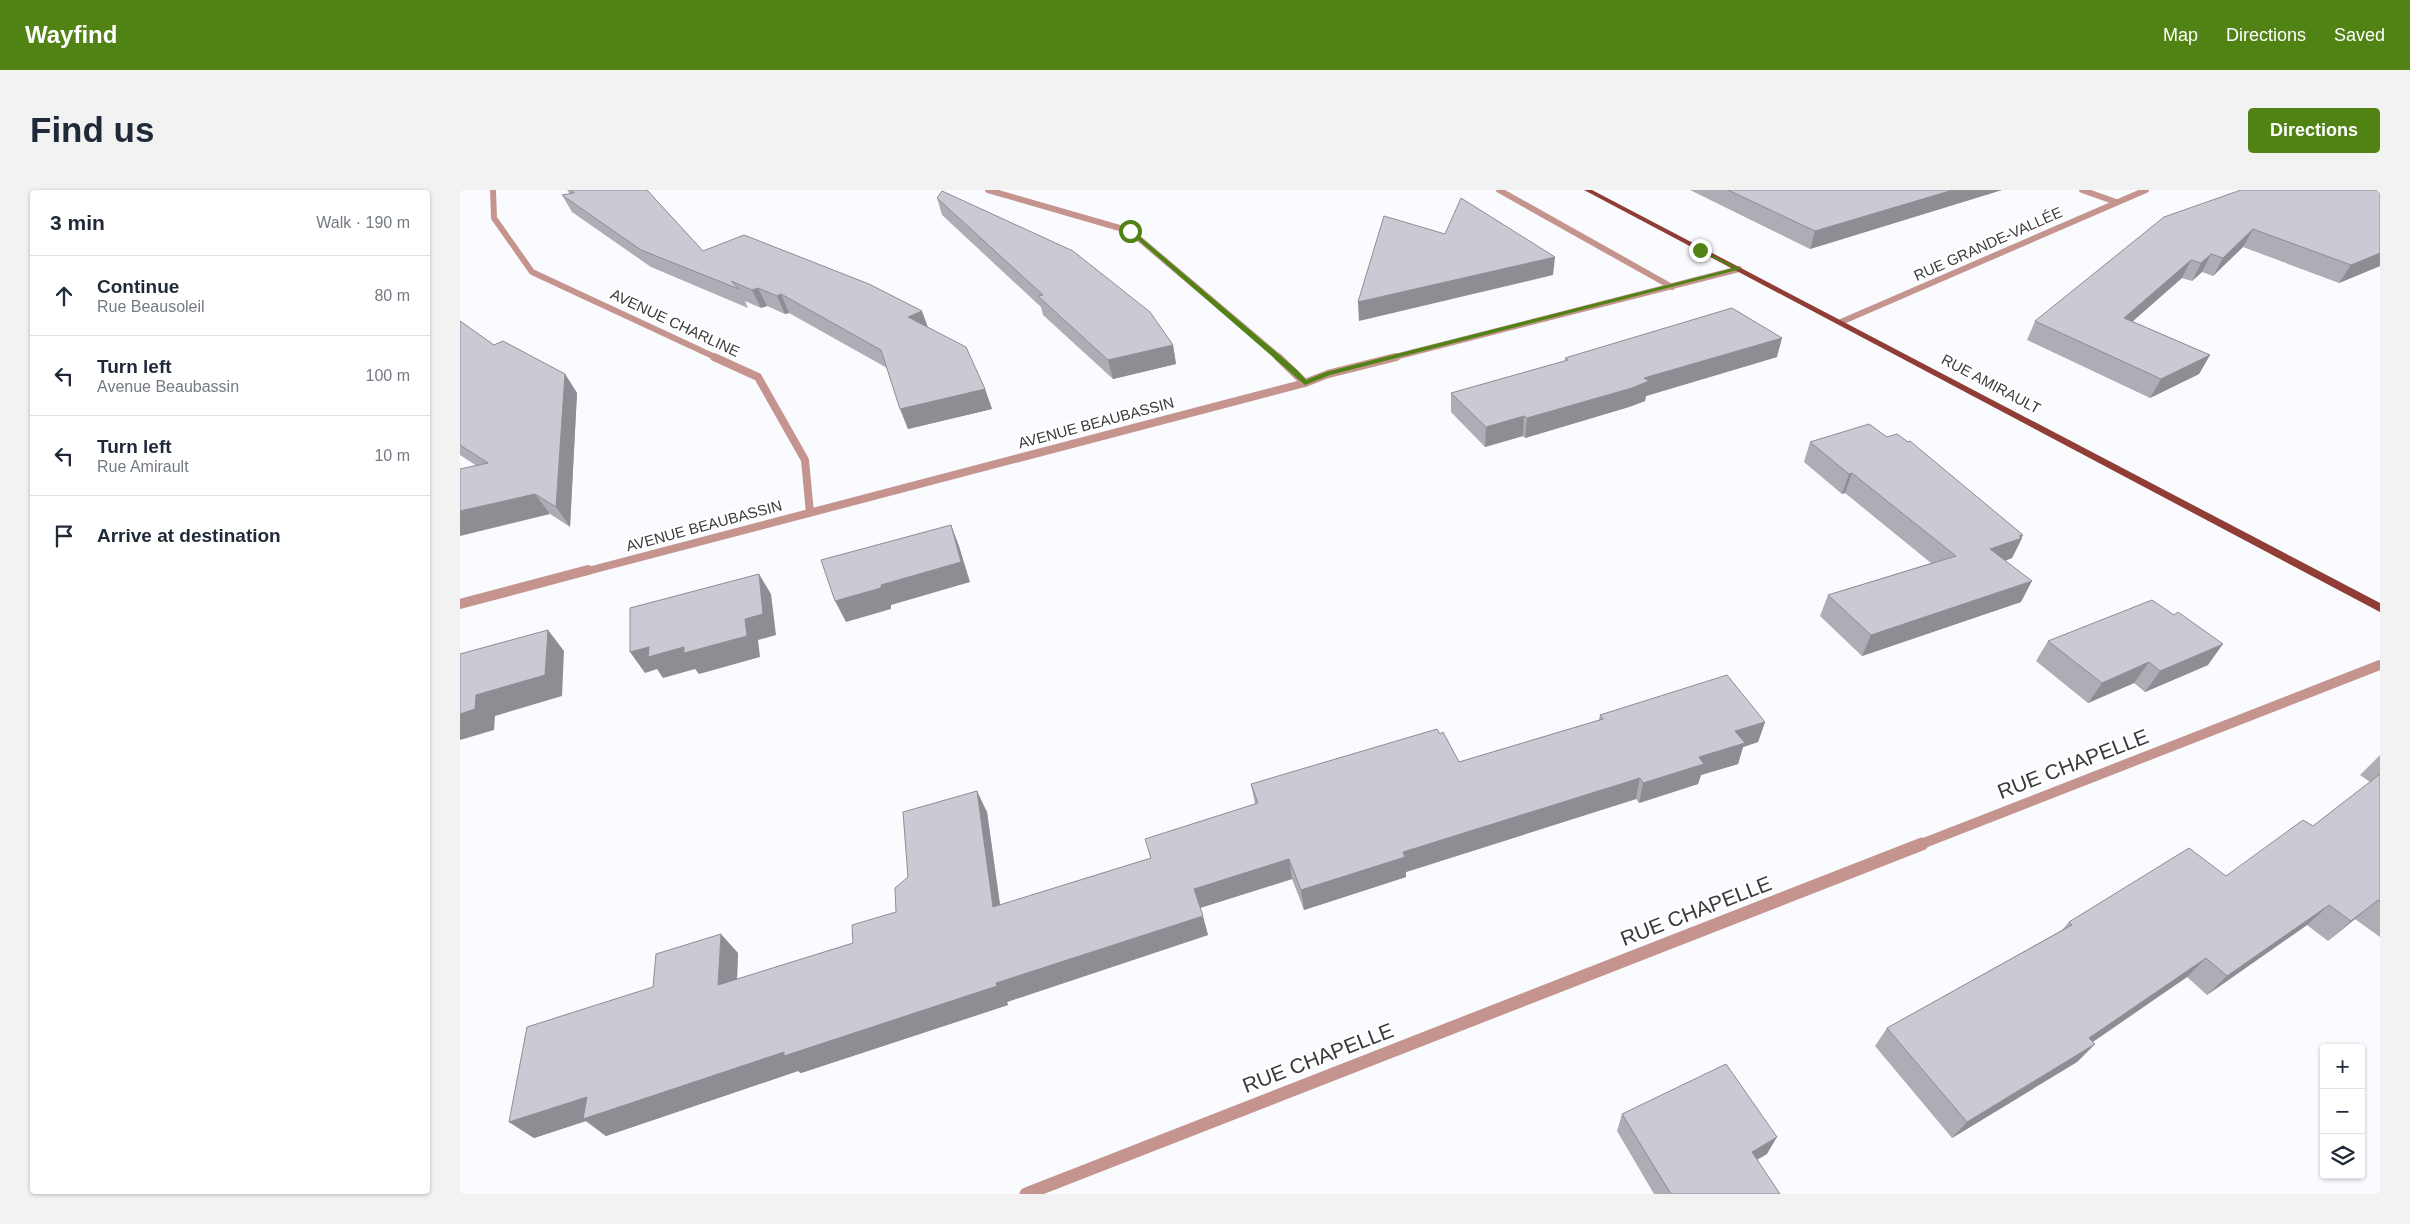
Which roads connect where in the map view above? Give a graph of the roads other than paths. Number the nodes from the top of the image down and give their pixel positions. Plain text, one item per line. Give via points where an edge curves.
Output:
1 (492, 190) edge
2 (988, 190) edge
3 (1499, 190) edge
4 (1587, 190) edge
5 (2082, 190) edge
6 (2146, 190) edge
7 (2116, 202) junction
8 (1739, 269) junction
9 (1672, 287) junction
10 (1841, 322) junction
11 (1305, 383) junction
12 (810, 512) junction
13 (460, 604) edge
14 (2380, 608) edge
15 (2380, 665) edge
16 (1026, 1194) edge

1 - 12 street, AVENUE CHARLINE via 494,218 532,272 758,377 805,460
2 - 11 street via 1130,231 1295,371
3 - 9 street
4 - 8 main road, RUE AMIRAULT
5 - 7 street
6 - 7 street, RUE GRANDE-VALLÉE
7 - 10 street, RUE GRANDE-VALLÉE
8 - 9 street, AVENUE BEAUBASSIN
8 - 10 main road, RUE AMIRAULT
9 - 11 street, AVENUE BEAUBASSIN via 1328,374
10 - 14 main road, RUE AMIRAULT
11 - 12 street, AVENUE BEAUBASSIN
12 - 13 street, AVENUE BEAUBASSIN
15 - 16 street, RUE CHAPELLE

